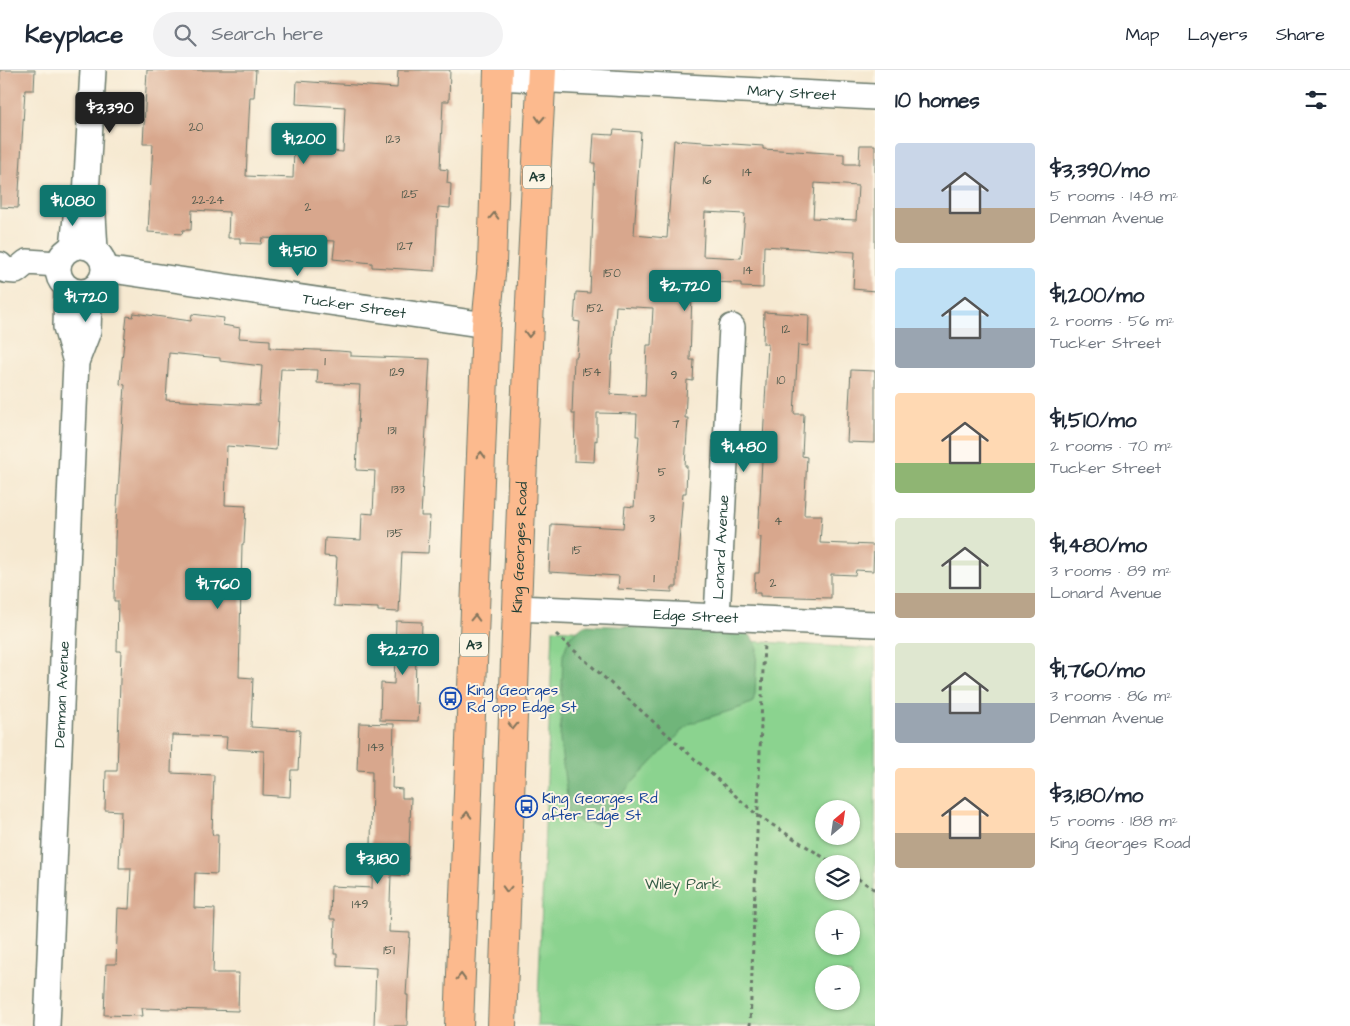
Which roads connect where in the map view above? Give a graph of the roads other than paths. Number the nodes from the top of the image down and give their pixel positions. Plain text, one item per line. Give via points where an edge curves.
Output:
1 (94, 70) edge
2 (498, 74) edge
3 (542, 75) edge
4 (875, 97) edge
5 (0, 254) edge
6 (27, 262) junction
7 (85, 264) junction
8 (0, 265) edge
9 (486, 325) junction
10 (732, 327) dead end
11 (76, 362) junction
12 (517, 608) junction
13 (717, 617) junction
14 (875, 624) edge
15 (47, 1026) edge
16 (459, 1026) edge
17 (502, 1026) edge

1 - 7 street, Denman Avenue via 86,196 93,215
2 - 3 street, Mary Street
9 -> 2 highway, A3 via 492,264
3 - 4 street, Mary Street
3 -> 12 highway, King Georges Road / A3
5 - 6 street, Tucker Street via 5,251 20,254
6 - 7 street, Tucker Street
6 - 8 street, Tucker Street via 16,271 5,270
7 - 9 street, Tucker Street
7 - 11 street, Denman Avenue via 88,331
7 - 11 street, Denman Avenue via 88,292 67,288 66,327
16 -> 9 highway, A3
10 - 13 street, Lonard Avenue
11 - 15 street, Denman Avenue
12 - 13 street, Edge Street
12 -> 17 highway, King Georges Road / A3
13 - 14 street, Edge Street

